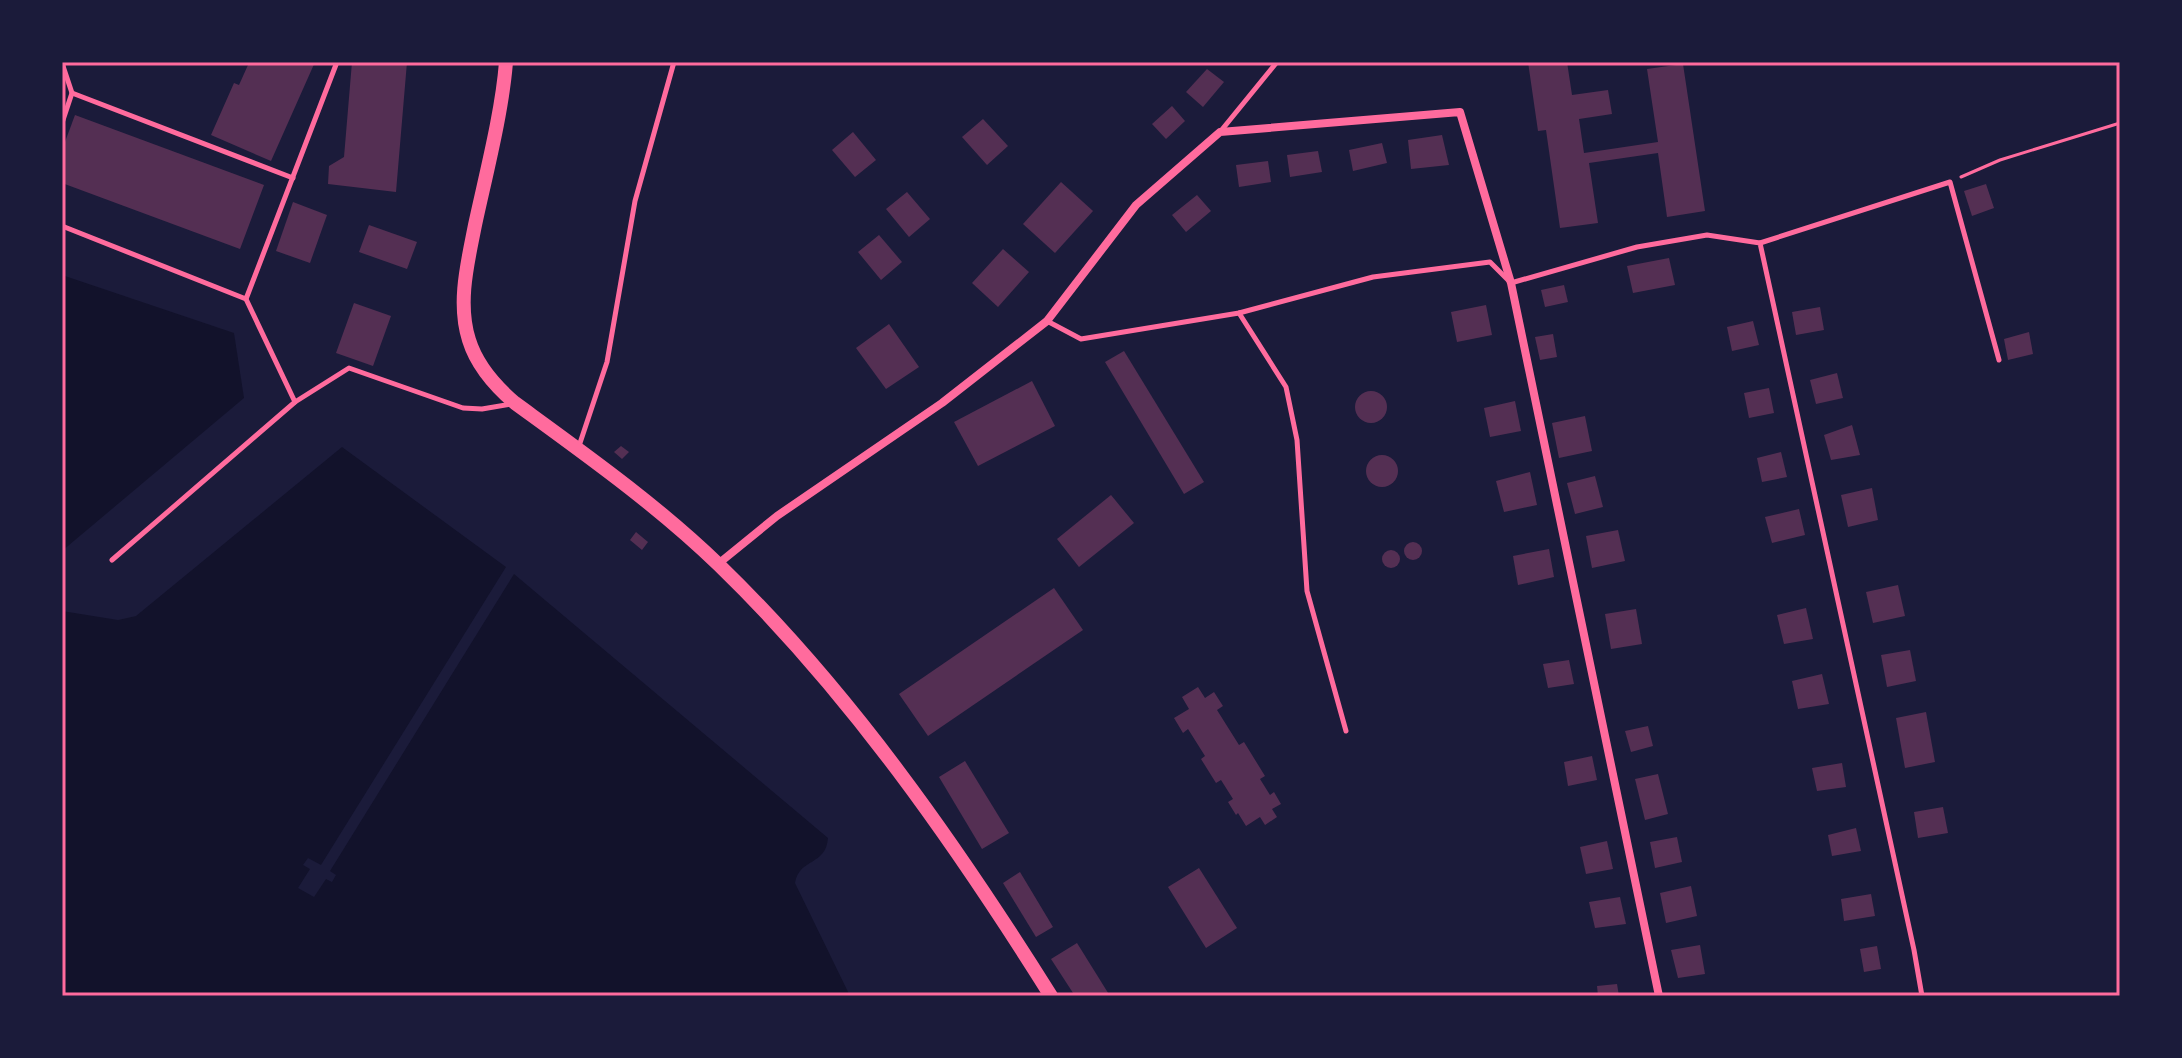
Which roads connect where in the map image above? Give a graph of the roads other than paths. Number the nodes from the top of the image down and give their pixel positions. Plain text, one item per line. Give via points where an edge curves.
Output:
1 (337, 62) edge
2 (506, 62) edge
3 (674, 62) edge
4 (1277, 62) edge
5 (62, 63) edge
6 (72, 93) junction
7 (62, 123) edge
8 (1220, 132) junction
9 (293, 178) junction
10 (62, 226) edge
11 (1760, 243) junction
12 (1511, 283) junction
13 (246, 299) junction
14 (1239, 313) junction
15 (1047, 321) junction
16 (1999, 360) dead end
17 (295, 402) junction
18 (515, 403) junction
19 (578, 449) junction
20 (112, 560) dead end
21 (718, 564) junction
22 (1346, 731) dead end
23 (1051, 996) edge
24 (1659, 996) edge
25 (1922, 996) edge

1 - 9 lane
2 - 18 main road via 469,259 465,320 474,354 493,383
3 - 19 lane via 635,201 607,362
4 - 8 lane
5 - 6 lane
6 - 7 lane
6 - 9 lane
8 - 12 street via 1460,112
8 - 15 street via 1136,205
9 - 13 lane
10 - 13 lane
11 - 12 lane via 1707,235 1637,247
11 - 16 lane via 1950,182
11 - 25 lane
12 - 14 lane via 1490,262 1373,277
12 - 24 street
13 - 17 lane
14 - 15 lane via 1081,339
14 - 22 lane via 1286,387 1297,440 1307,591
15 - 21 street
17 - 18 lane via 349,368 463,408
17 - 20 lane
18 - 19 main road
19 - 21 main road
21 - 23 main road via 830,686 922,803

